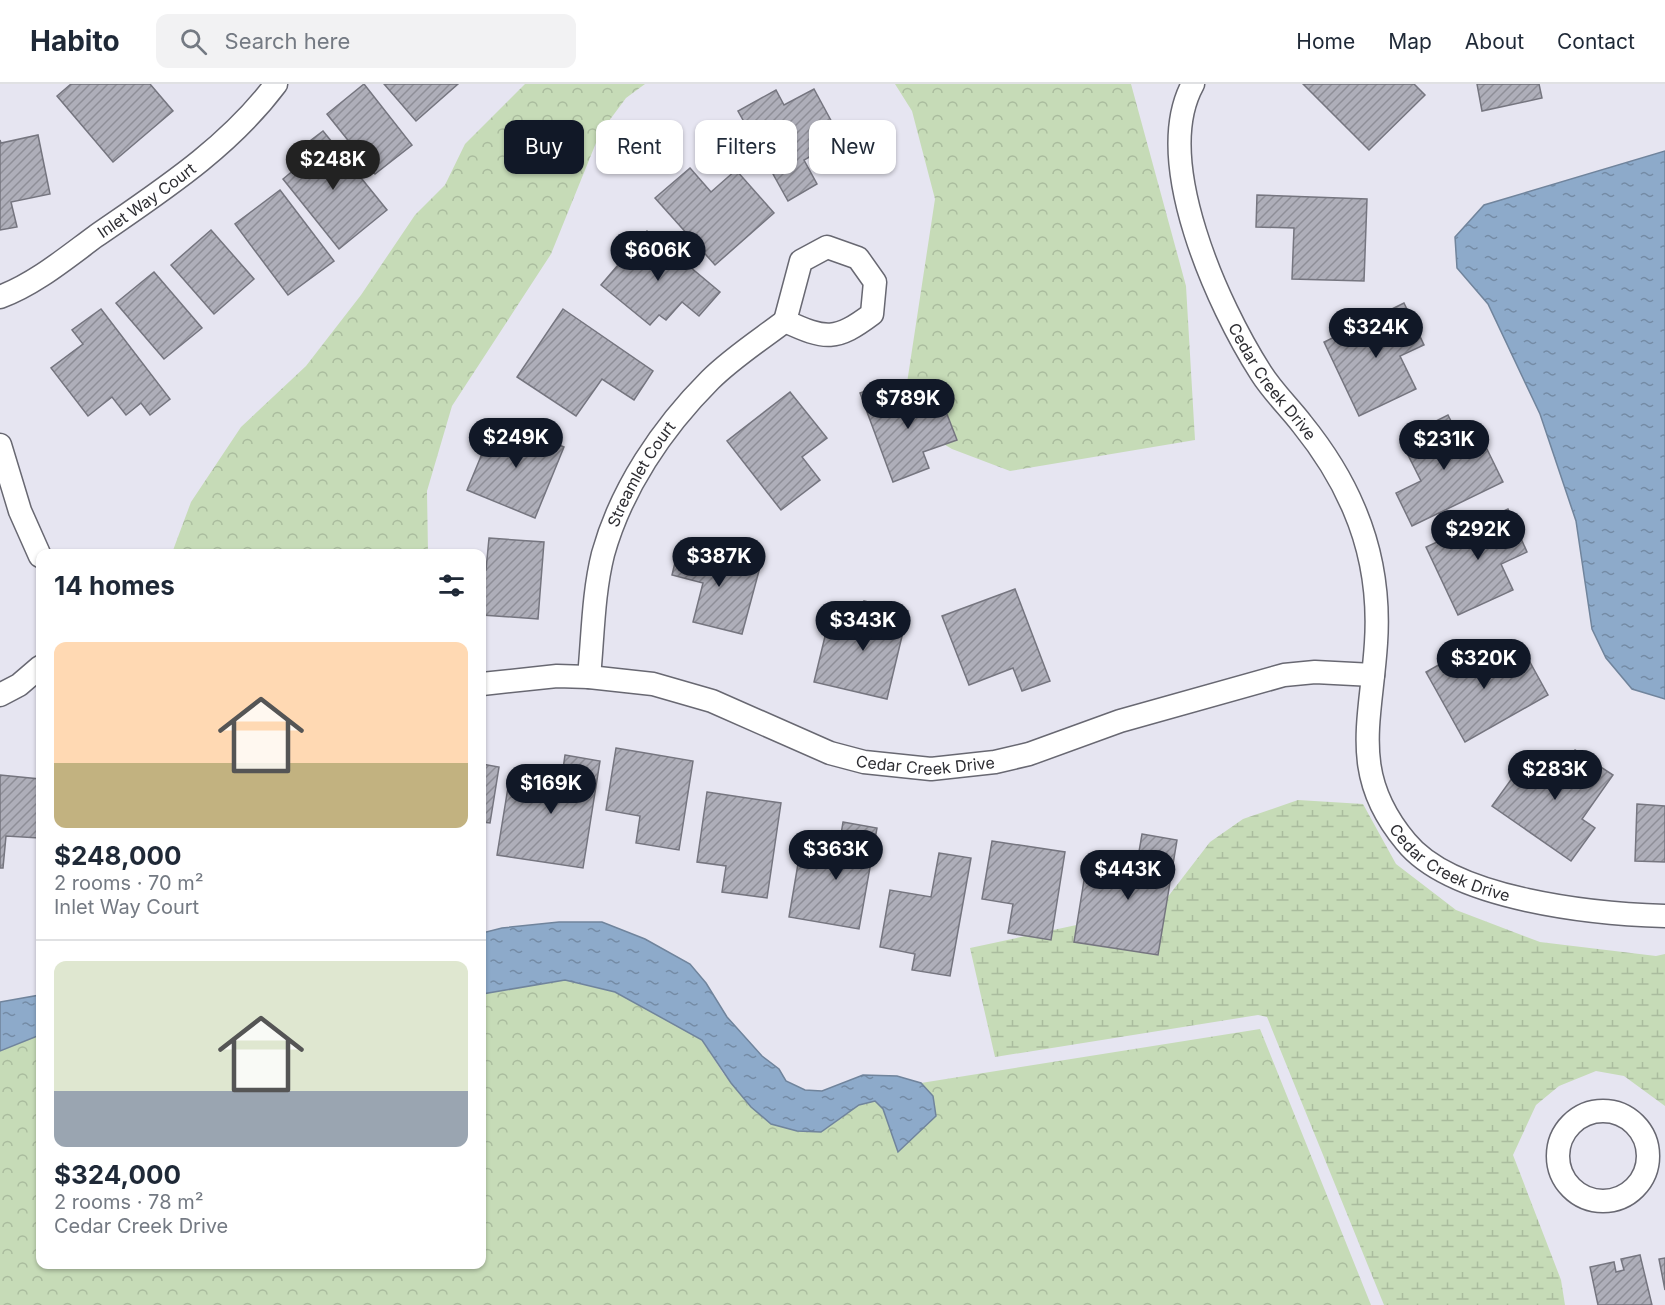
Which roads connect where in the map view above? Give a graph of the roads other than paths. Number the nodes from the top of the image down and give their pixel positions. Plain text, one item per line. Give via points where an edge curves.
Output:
1 (276, 84) edge
2 (1193, 84) edge
3 (0, 297) edge
4 (785, 321) dead end
5 (0, 445) edge
6 (37, 549) edge
7 (36, 670) edge
8 (1373, 675) junction
9 (589, 677) junction
10 (486, 684) edge
11 (0, 695) edge
12 (1665, 916) edge
13 (1656, 1170) edge

1 - 3 street, Inlet Way Court via 192,169 34,280
2 - 8 street, Cedar Creek Drive via 1179,124 1178,156 1188,210 1245,346 1262,375 1324,453 1354,509 1373,574
4 - 9 street, Streamlet Court via 710,380 646,459 628,491 603,554
5 - 6 street via 20,511
7 - 11 street
8 - 9 street, Cedar Creek Drive via 1284,675 1120,721 1029,754 931,769 864,762 830,753 702,698 652,684
8 - 12 street, Cedar Creek Drive via 1366,732 1368,762 1389,821 1408,846 1443,870 1492,890 1588,911
9 - 10 street, Cedar Creek Drive via 557,676
13 - 13 street via 1645,1137 1636,1124 1615,1112 1599,1111 1581,1117 1560,1142 1561,1174 1579,1195 1593,1201 1624,1197 1637,1188 1646,1174

